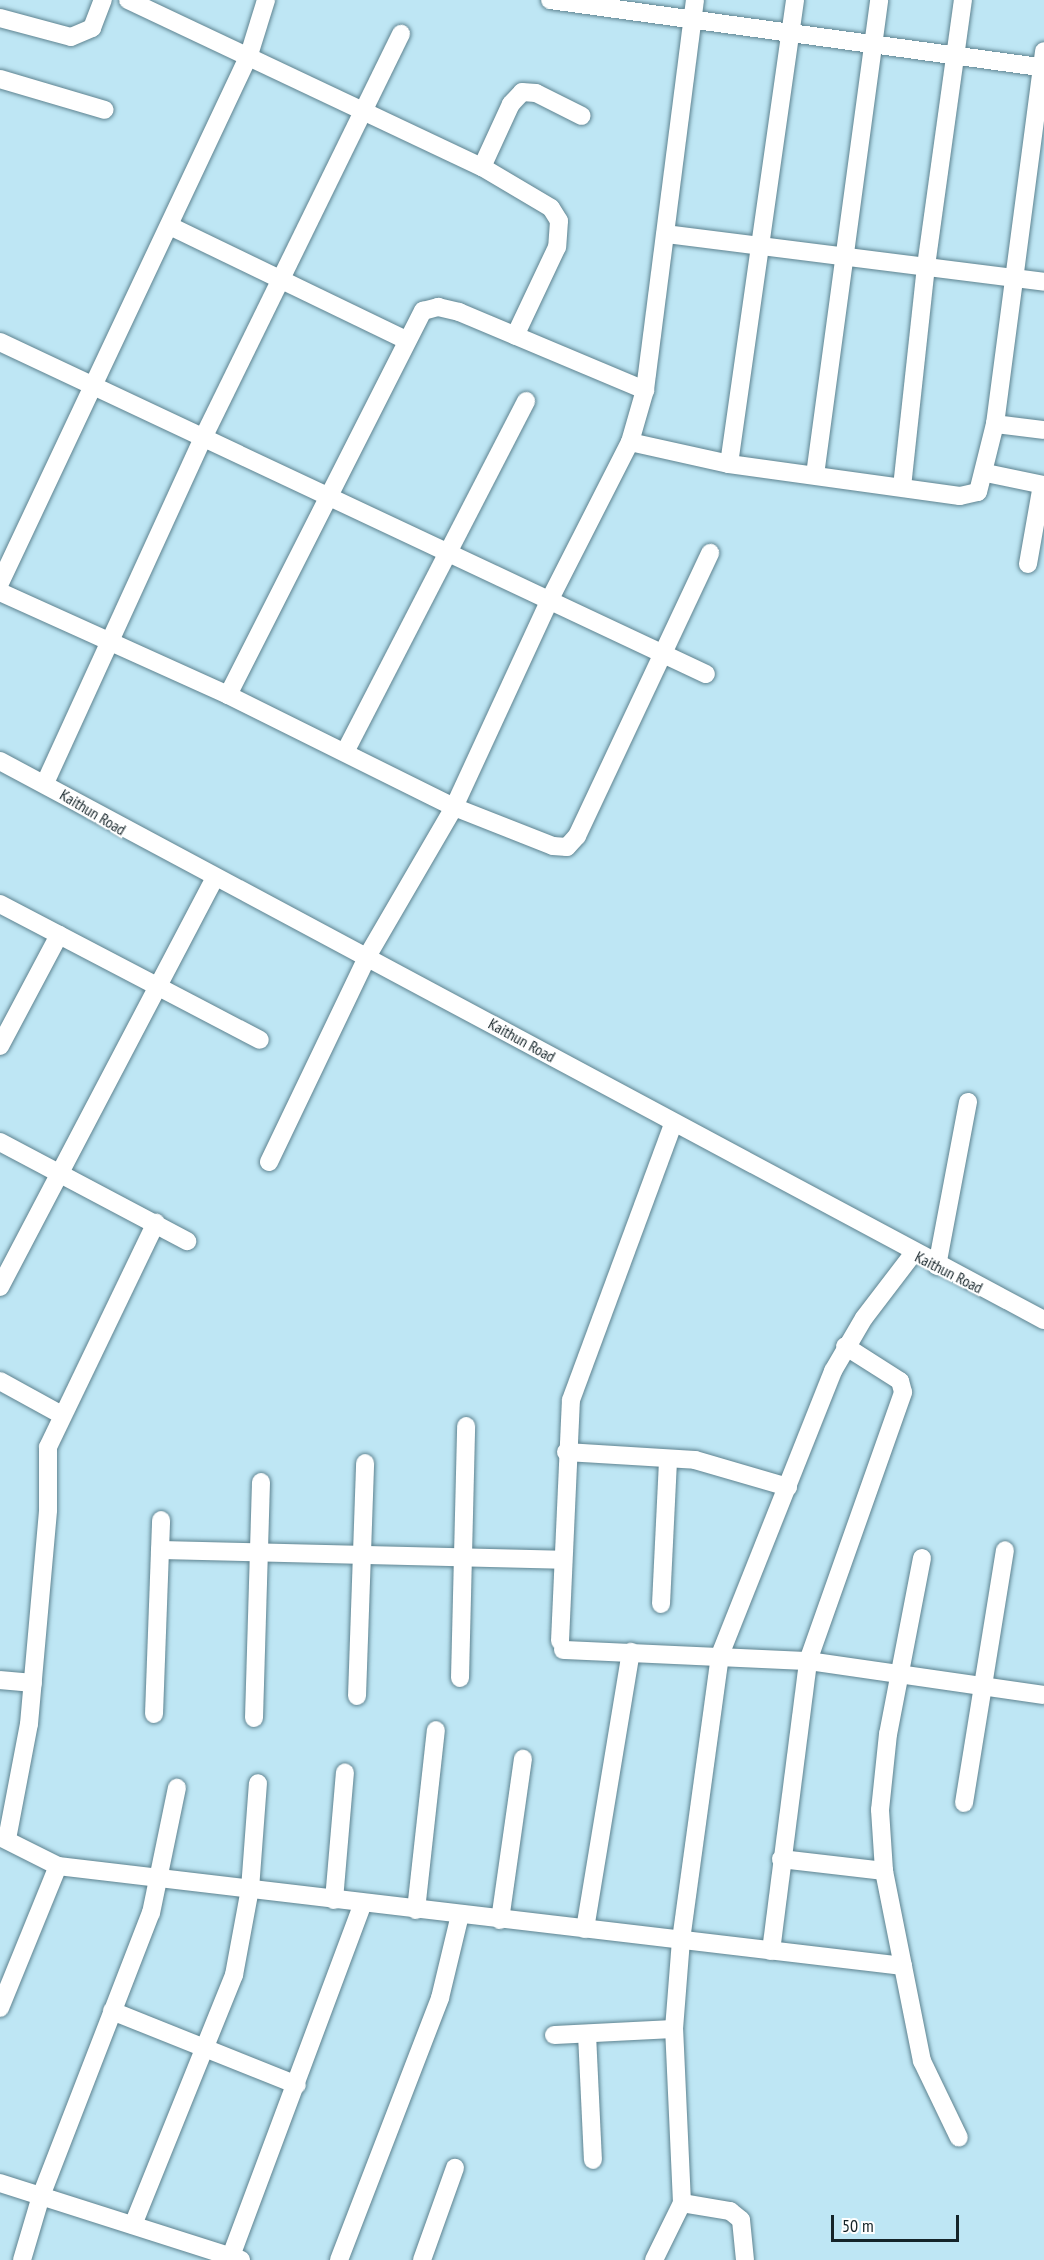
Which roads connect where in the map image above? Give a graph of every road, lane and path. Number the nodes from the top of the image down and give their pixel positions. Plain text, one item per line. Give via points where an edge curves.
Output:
1 (103, 0) edge
2 (128, 0) edge
3 (266, 0) edge
4 (550, 0) edge
5 (695, 0) edge
6 (795, 0) edge
7 (879, 0) edge
8 (963, 0) edge
9 (609, 5) edge
10 (0, 18) edge
11 (693, 20) junction
12 (401, 34) dead end
13 (789, 34) junction
14 (872, 44) junction
15 (249, 55) junction
16 (955, 57) junction
17 (1043, 62) edge
18 (0, 79) edge
19 (105, 110) dead end
20 (365, 112) junction
21 (582, 116) dead end
22 (482, 167) junction
23 (170, 226) junction
24 (666, 234) junction
25 (759, 246) junction
26 (844, 256) junction
27 (926, 266) junction
28 (1013, 277) junction
29 (1044, 282) edge
30 (283, 283) junction
31 (515, 336) junction
32 (406, 340) junction
33 (0, 342) edge
34 (96, 386) junction
35 (645, 390) junction
36 (526, 401) dead end
37 (995, 424) junction
38 (1044, 430) edge
39 (204, 436) junction
40 (630, 442) junction
41 (729, 464) junction
42 (986, 472) junction
43 (815, 474) junction
44 (1043, 485) edge
45 (902, 487) junction
46 (326, 497) junction
47 (448, 553) junction
48 (710, 553) dead end
49 (1028, 564) dead end
50 (0, 583) edge
51 (0, 592) edge
52 (550, 600) junction
53 (111, 641) junction
54 (658, 655) junction
55 (706, 674) dead end
56 (228, 695) junction
57 (345, 752) junction
58 (0, 761) edge
59 (45, 783) junction
60 (454, 807) junction
61 (214, 879) junction
62 (0, 904) edge
63 (59, 935) junction
64 (368, 955) junction
65 (158, 986) junction
66 (2, 1036) edge
67 (260, 1040) dead end
68 (968, 1102) dead end
69 (673, 1124) junction
70 (0, 1142) edge
71 (269, 1162) dead end
72 (60, 1173) junction
73 (156, 1223) junction
74 (187, 1242) dead end
75 (913, 1254) junction
76 (937, 1266) junction
77 (0, 1287) edge
78 (1044, 1320) edge
79 (846, 1346) junction
80 (0, 1381) edge
81 (60, 1414) junction
82 (466, 1426) dead end
83 (566, 1452) junction
84 (668, 1459) junction
85 (365, 1463) dead end
86 (261, 1482) dead end
87 (789, 1487) junction
88 (161, 1520) dead end
89 (160, 1550) junction
90 (1005, 1550) dead end
91 (260, 1552) junction
92 (363, 1555) junction
93 (465, 1557) junction
94 (922, 1558) dead end
95 (563, 1560) junction
96 (661, 1604) dead end
97 (631, 1652) junction
98 (720, 1655) junction
99 (808, 1661) junction
100 (898, 1673) junction
101 (460, 1678) dead end
102 (0, 1680) edge
103 (33, 1683) junction
104 (984, 1685) junction
105 (1044, 1695) edge
106 (357, 1696) dead end
107 (154, 1714) dead end
108 (254, 1718) dead end
109 (436, 1730) dead end
110 (523, 1759) dead end
111 (345, 1772) dead end
112 (258, 1782) dead end
113 (177, 1788) dead end
114 (964, 1803) dead end
115 (4, 1838) edge
116 (781, 1859) junction
117 (58, 1866) junction
118 (884, 1871) junction
119 (160, 1877) junction
120 (250, 1888) junction
121 (334, 1900) junction
122 (363, 1903) junction
123 (416, 1910) junction
124 (460, 1915) junction
125 (500, 1920) junction
126 (585, 1929) junction
127 (681, 1940) junction
128 (771, 1951) junction
129 (903, 1966) junction
130 (0, 2008) edge
131 (112, 2011) junction
132 (674, 2029) junction
133 (587, 2034) junction
134 (554, 2035) dead end
135 (206, 2049) junction
136 (297, 2085) junction
137 (959, 2139) dead end
138 (593, 2160) dead end
139 (455, 2168) dead end
140 (0, 2183) edge
141 (41, 2196) junction
142 (682, 2203) junction
143 (133, 2225) junction
144 (204, 2254) edge
145 (237, 2258) edge
146 (22, 2260) edge
147 (339, 2260) edge
148 (422, 2260) edge
149 (654, 2260) edge
150 (745, 2260) edge

1 - 10 street via 92,28 71,37
2 - 15 street
3 - 15 street
4 - 9 street
5 - 11 street
6 - 13 street
7 - 14 street
8 - 16 street
9 - 11 street
11 - 13 street
11 - 24 street
12 - 20 street
13 - 14 street
13 - 25 street
14 - 16 street
14 - 26 street
15 - 20 street
15 - 23 street
16 - 17 street
16 - 27 street
17 - 28 street
18 - 19 street
20 - 22 street
20 - 30 street
21 - 22 street via 536,93 522,92 511,104
22 - 31 street via 543,201 559,222 557,247
23 - 30 street
23 - 34 street
24 - 25 street
24 - 35 street
25 - 26 street
25 - 41 street
26 - 27 street
26 - 43 street
27 - 28 street
27 - 45 street
28 - 29 street
28 - 37 street
30 - 32 street
30 - 39 street
31 - 32 street via 438,307 418,315
31 - 35 street
32 - 46 street
33 - 34 street
34 - 39 street
34 - 50 street
35 - 40 street
36 - 47 street
37 - 38 street
37 - 42 street
39 - 46 street
39 - 53 street
40 - 41 street
40 - 52 street
41 - 43 street
42 - 44 street
42 - 45 street via 982,486 971,496
43 - 45 street
44 - 49 street
46 - 47 street
46 - 56 street
47 - 52 street
47 - 57 street
48 - 54 street
51 - 53 street
52 - 54 street
52 - 60 street
53 - 56 street
53 - 59 street
54 - 55 street
54 - 60 street via 577,836 567,847 553,846
56 - 57 street
57 - 60 street
58 - 59 street, Kaithun Road
59 - 61 street, Kaithun Road
60 - 64 street
61 - 64 street, Kaithun Road
61 - 65 street
62 - 63 street
63 - 65 street
63 - 66 street
64 - 69 street, Kaithun Road
64 - 71 street
65 - 67 street
65 - 72 street
68 - 76 street
69 - 75 street, Kaithun Road
69 - 83 street via 571,1400
70 - 72 street
72 - 73 street
72 - 77 street
73 - 74 street
73 - 81 street
75 - 76 street, Kaithun Road
75 - 79 street
76 - 78 street, Kaithun Road
79 - 87 street
79 - 99 street via 900,1381 903,1392
80 - 81 street
81 - 103 street via 46,1463 48,1510
82 - 93 street
83 - 84 street
83 - 95 street
84 - 87 street via 695,1460
84 - 96 street
85 - 92 street
86 - 91 street
87 - 98 street
88 - 89 street
89 - 91 street
89 - 107 street
90 - 104 street
91 - 92 street
91 - 108 street
92 - 93 street
92 - 106 street
93 - 95 street
93 - 101 street
94 - 100 street
95 - 97 street via 561,1646
97 - 98 street
97 - 126 street
98 - 99 street
98 - 127 street
99 - 100 street
99 - 116 street
100 - 104 street
100 - 118 street via 880,1810
102 - 103 street
103 - 115 street
104 - 105 street
104 - 114 street
109 - 123 street
110 - 125 street
111 - 121 street
112 - 120 street
113 - 119 street
115 - 117 street
116 - 118 street
116 - 128 street
117 - 119 street
117 - 130 street
118 - 129 street
119 - 120 street
119 - 131 street
120 - 121 street
120 - 135 street via 234,1975
121 - 122 street
122 - 123 street
122 - 136 street
123 - 124 street
124 - 125 street
124 - 147 street via 440,1998
125 - 126 street
126 - 127 street
127 - 128 street
127 - 132 street
128 - 129 street
129 - 137 street via 922,2061
131 - 135 street
131 - 141 street
132 - 133 street
132 - 142 street
133 - 134 street
133 - 138 street
135 - 136 street
135 - 143 street
136 - 145 street
139 - 148 street
140 - 141 street
141 - 143 street
141 - 146 street
142 - 149 street
142 - 150 street via 730,2211 741,2220
143 - 144 street
144 - 145 street

